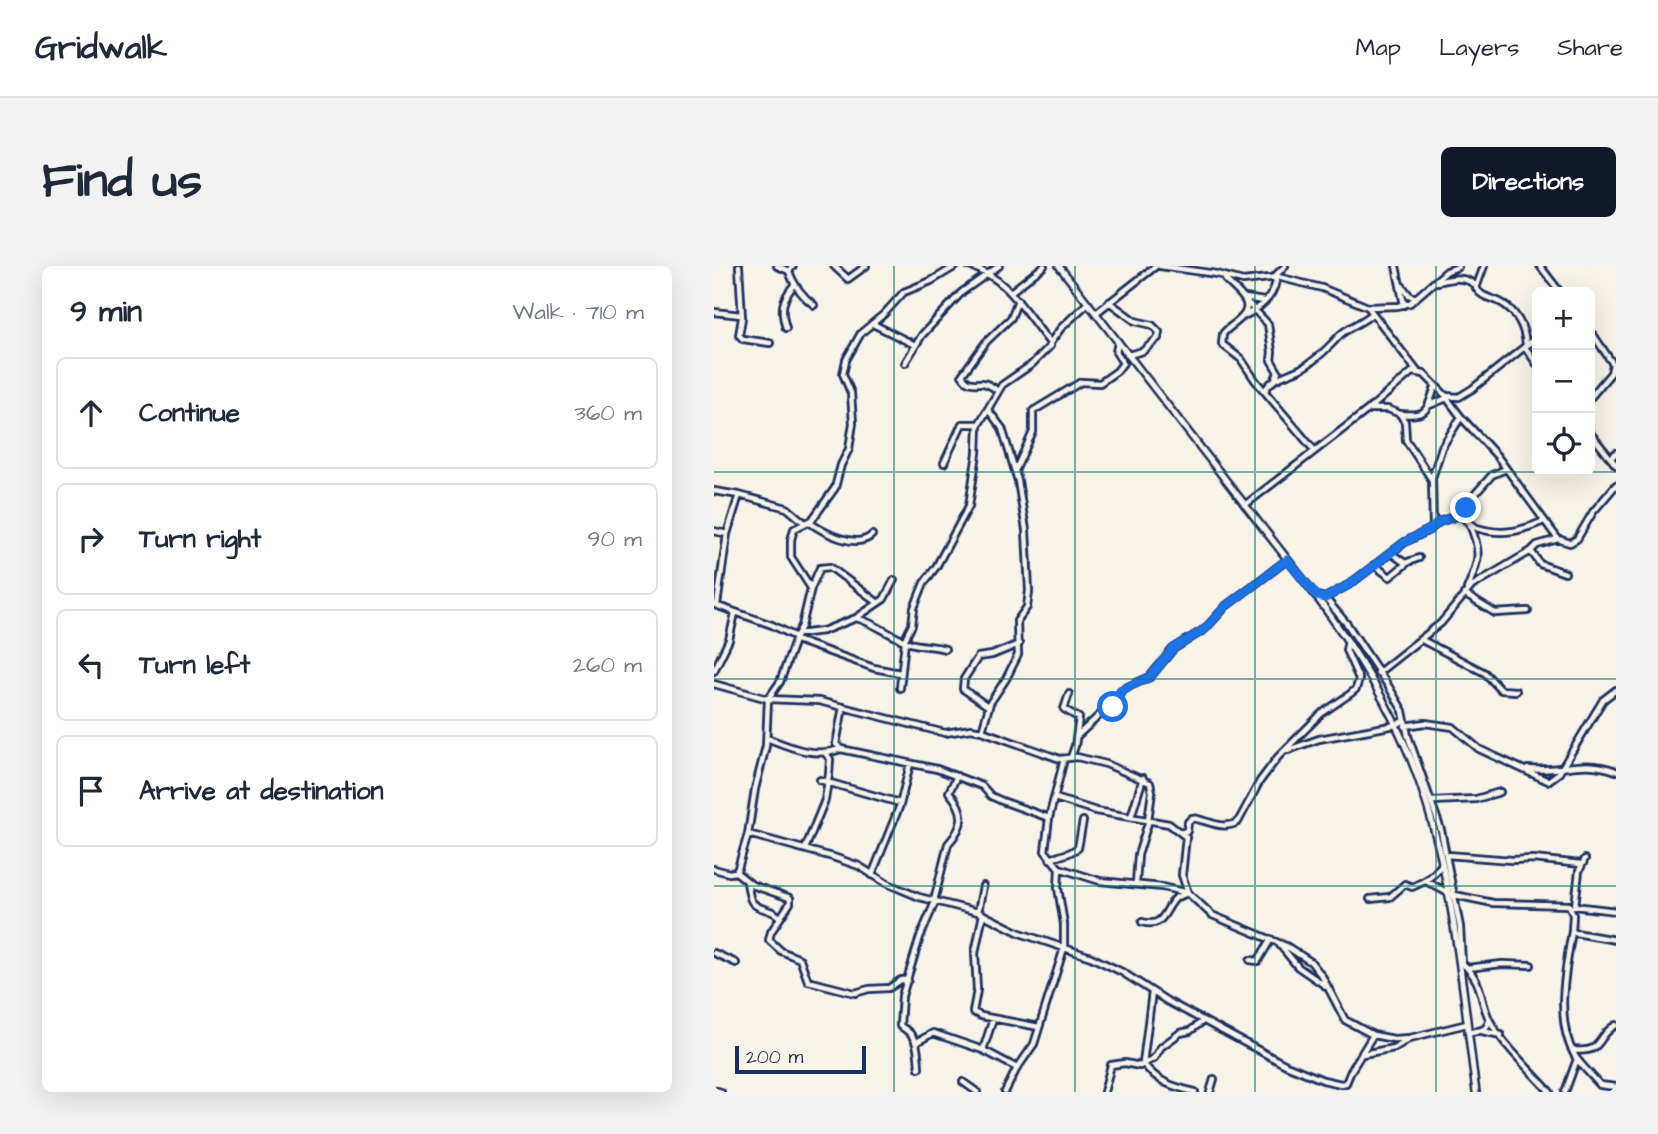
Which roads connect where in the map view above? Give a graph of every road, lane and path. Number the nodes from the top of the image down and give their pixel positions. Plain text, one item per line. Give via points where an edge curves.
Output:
1 (739, 266) edge
2 (778, 266) edge
3 (834, 266) edge
4 (866, 266) edge
5 (956, 266) edge
6 (969, 266) edge
7 (999, 266) edge
8 (1044, 266) edge
9 (1059, 266) edge
10 (1158, 266) edge
11 (1285, 266) edge
12 (1396, 266) edge
13 (1484, 266) edge
14 (1540, 266) edge
15 (1458, 267) edge
16 (791, 269) edge
17 (989, 274) junction
18 (1273, 277) junction
19 (1224, 278) junction
20 (1436, 282) junction
21 (795, 284) junction
22 (1401, 285) junction
23 (1475, 285) junction
24 (1556, 287) edge
25 (1012, 292) junction
26 (1417, 298) junction
27 (1018, 300) junction
28 (1245, 300) junction
29 (1265, 301) junction
30 (1109, 302) junction
31 (1088, 303) junction
32 (814, 306) dead end
33 (1404, 306) junction
34 (1367, 307) junction
35 (1255, 310) junction
36 (714, 312) edge
37 (1096, 313) junction
38 (1372, 314) junction
39 (741, 315) junction
40 (1242, 317) junction
41 (872, 324) junction
42 (786, 328) dead end
43 (1524, 332) junction
44 (1532, 334) edge
45 (1595, 337) edge
46 (1532, 341) edge
47 (1118, 342) junction
48 (1050, 343) junction
49 (770, 344) dead end
50 (915, 345) junction
51 (1525, 347) junction
52 (1128, 355) junction
53 (1532, 358) edge
54 (905, 363) dead end
55 (1418, 371) junction
56 (1275, 380) junction
57 (1435, 387) junction
58 (998, 391) junction
59 (1265, 391) junction
60 (1595, 392) edge
61 (1446, 397) junction
62 (1430, 405) junction
63 (1369, 409) junction
64 (989, 411) junction
65 (1400, 414) junction
66 (1461, 417) junction
67 (978, 425) junction
68 (1595, 439) edge
69 (1314, 450) junction
70 (1616, 453) edge
71 (1611, 458) junction
72 (944, 463) dead end
73 (1616, 465) edge
74 (1506, 469) junction
75 (1015, 471) junction
76 (1432, 481) junction
77 (1616, 485) edge
78 (714, 491) edge
79 (739, 495) junction
80 (1245, 505) junction
81 (1459, 514) junction
82 (797, 517) junction
83 (1544, 521) junction
84 (807, 522) junction
85 (1470, 523) junction
86 (1433, 527) junction
87 (794, 529) junction
88 (714, 531) edge
89 (727, 534) junction
90 (872, 535) dead end
91 (1558, 539) junction
92 (1531, 551) junction
93 (1391, 553) junction
94 (1419, 558) dead end
95 (1287, 560) junction
96 (1407, 563) junction
97 (1374, 565) junction
98 (1565, 573) dead end
99 (894, 580) dead end
100 (811, 588) junction
101 (1465, 594) junction
102 (1317, 596) junction
103 (1325, 598) junction
104 (877, 603) junction
105 (715, 605) edge
106 (1528, 611) dead end
107 (735, 613) junction
108 (856, 618) junction
109 (796, 637) junction
110 (1421, 640) junction
111 (905, 641) junction
112 (1348, 641) junction
113 (1019, 644) junction
114 (946, 649) dead end
115 (1372, 663) junction
116 (1388, 666) junction
117 (714, 671) edge
118 (900, 673) junction
119 (1378, 673) junction
120 (714, 684) edge
121 (900, 688) dead end
122 (1616, 690) edge
123 (1516, 691) dead end
124 (1069, 694) dead end
125 (768, 699) junction
126 (844, 706) junction
127 (989, 707) junction
128 (1404, 723) junction
129 (1396, 725) junction
130 (982, 731) junction
131 (1077, 736) junction
132 (766, 738) junction
133 (841, 749) junction
134 (1284, 751) junction
135 (826, 754) junction
136 (1071, 757) junction
137 (1065, 759) junction
138 (910, 764) junction
139 (1525, 769) junction
140 (1562, 769) junction
141 (1616, 771) edge
142 (830, 774) junction
143 (957, 776) junction
144 (1143, 778) junction
145 (829, 783) junction
146 (1500, 792) dead end
147 (1055, 798) junction
148 (1432, 801) junction
149 (900, 803) junction
150 (1131, 817) junction
151 (1049, 818) junction
152 (1148, 820) junction
153 (1083, 821) dead end
154 (1182, 832) junction
155 (748, 834) junction
156 (805, 849) junction
157 (1447, 855) junction
158 (1049, 859) junction
159 (1585, 859) dead end
160 (1443, 864) junction
161 (1581, 864) junction
162 (1059, 868) junction
163 (714, 869) edge
164 (736, 872) junction
165 (872, 875) junction
166 (1426, 881) junction
167 (747, 882) junction
168 (1136, 884) junction
169 (983, 886) dead end
170 (1188, 893) junction
171 (1451, 893) junction
172 (1370, 899) dead end
173 (935, 901) junction
174 (1572, 906) junction
175 (1616, 911) edge
176 (981, 913) junction
177 (780, 918) junction
178 (1142, 922) dead end
179 (1572, 931) junction
180 (1274, 940) junction
181 (1616, 940) edge
182 (1064, 947) junction
183 (714, 953) edge
184 (1250, 960) dead end
185 (736, 963) dead end
186 (1462, 964) junction
187 (1531, 965) dead end
188 (908, 980) junction
189 (1327, 987) junction
190 (1152, 992) junction
191 (993, 1019) junction
192 (1489, 1019) junction
193 (1205, 1020) junction
194 (1467, 1024) junction
195 (1616, 1025) edge
196 (1039, 1027) junction
197 (1482, 1031) junction
198 (1468, 1032) junction
199 (1374, 1035) junction
200 (1502, 1035) junction
201 (1410, 1038) junction
202 (917, 1042) junction
203 (983, 1050) junction
204 (1572, 1050) junction
205 (1362, 1054) junction
206 (1577, 1059) junction
207 (1143, 1063) junction
208 (919, 1068) dead end
209 (1017, 1068) junction
210 (1214, 1079) dead end
211 (963, 1082) dead end
212 (1616, 1087) edge
213 (714, 1090) edge
214 (721, 1092) edge
215 (977, 1092) edge
216 (1005, 1092) edge
217 (1104, 1092) edge
218 (1195, 1092) edge
219 (1210, 1092) edge
220 (1476, 1092) edge
221 (1550, 1092) edge
222 (1565, 1092) edge

1 - 39 street
2 - 16 street
3 - 4 street via 848,279
5 - 41 street via 904,292
6 - 17 street
7 - 17 street
8 - 25 street
9 - 31 main road
10 - 19 street
10 - 30 street
11 - 18 street
12 - 22 street
13 - 23 street
14 - 24 street
15 - 20 street
16 - 21 street
17 - 25 street
17 - 50 street via 962,292
18 - 19 street
18 - 29 street via 1274,289
18 - 34 street via 1322,288
19 - 28 street
20 - 23 street via 1458,278
20 - 26 street
21 - 32 street
21 - 42 street via 783,303
22 - 26 street
22 - 33 street
23 - 43 street via 1482,295 1511,311
25 - 27 street
26 - 33 street
27 - 48 street
27 - 58 street via 1010,318 962,375 970,383 984,383
28 - 29 street
28 - 35 street
28 - 40 street
29 - 35 street
30 - 37 street
30 - 52 street via 1159,332 1143,351
31 - 37 main road
31 - 48 street
33 - 34 street
34 - 38 street
35 - 40 street
35 - 56 street via 1268,324 1271,360 1278,372
36 - 39 street
37 - 47 main road
38 - 55 street
38 - 56 street via 1342,333 1303,368
39 - 49 street via 741,338
40 - 59 street via 1226,330 1222,344 1241,359
41 - 50 street
41 - 84 street via 856,340 844,365 853,418 849,449 835,488
43 - 44 street
43 - 51 street
45 - 60 street via 1613,364
46 - 51 street
47 - 52 main road
47 - 75 street via 1116,352 1124,363 1117,371 1100,383 1081,382 1033,411 1033,432
48 - 58 street via 1046,352
50 - 54 street
51 - 53 street
51 - 61 street via 1472,389 1459,397
52 - 80 main road
55 - 57 street
55 - 63 street via 1400,380
56 - 59 street
57 - 61 street
57 - 62 street
58 - 64 street
59 - 69 street
61 - 62 street
61 - 66 street
62 - 65 street via 1418,415
63 - 65 street
63 - 69 street
64 - 67 street
64 - 75 street via 1002,428
65 - 76 street via 1406,440
66 - 74 street
66 - 76 street via 1442,447
67 - 72 street via 962,424
67 - 111 street via 969,506 924,583
68 - 71 street
69 - 80 street
70 - 71 street
71 - 73 street
74 - 81 street via 1492,475
74 - 83 street
75 - 113 street via 1026,530 1029,590 1027,607 1017,621
76 - 86 street
77 - 91 street via 1577,538 1570,543
78 - 79 street
79 - 82 street via 788,508
79 - 89 street
80 - 95 main road
81 - 85 street
81 - 86 street
82 - 84 street
82 - 87 street
83 - 85 street via 1506,533
83 - 91 street
84 - 87 street
84 - 90 street via 848,540 863,541
85 - 101 street via 1479,551
86 - 93 street
87 - 100 street via 791,557
88 - 89 street
89 - 105 street
91 - 92 street
92 - 98 street via 1540,564
92 - 101 street via 1477,582
93 - 96 street
93 - 97 street
94 - 96 street
95 - 102 main road
95 - 131 street via 1226,606 1205,629 1173,649 1150,677 1121,690 1117,705
96 - 97 street via 1390,577
97 - 103 street
99 - 104 street
100 - 104 street via 820,568 830,567
100 - 109 street
101 - 106 street via 1494,613
101 - 110 street via 1447,618
102 - 103 street
102 - 112 main road
103 - 115 street
104 - 108 street
105 - 107 street
107 - 109 street
107 - 117 street via 729,640
108 - 109 street
108 - 111 street
109 - 118 street
109 - 125 street via 780,682
110 - 116 street
110 - 123 street via 1488,676 1501,690
111 - 114 street
111 - 118 street
112 - 129 main road
112 - 134 street via 1346,650 1359,679 1356,689 1321,714
113 - 127 street via 1013,667
113 - 127 street via 978,657 964,679 963,689
115 - 116 street
115 - 119 street
116 - 119 street
118 - 121 street
119 - 128 street via 1403,711
120 - 125 street
122 - 140 street via 1603,700
124 - 131 street via 1064,708 1079,718
125 - 126 street
125 - 132 street
126 - 130 street via 945,733
126 - 133 street via 837,739
127 - 130 street
128 - 129 street
128 - 139 street via 1452,727 1479,749
128 - 148 street
129 - 134 street via 1319,739
129 - 160 main road via 1423,792
130 - 137 street
131 - 136 street
132 - 135 street via 793,749
132 - 155 street
133 - 135 street
133 - 138 street
134 - 154 street via 1262,776 1238,822 1225,827 1192,818
135 - 142 street
136 - 137 street
136 - 144 street
137 - 147 street
138 - 143 street
138 - 149 street
139 - 140 street
139 - 140 street via 1548,781
140 - 141 street via 1593,764
142 - 145 street
142 - 145 street via 817,780
143 - 151 street via 982,786 991,796
143 - 173 street via 949,792 961,808 961,823 948,844
144 - 150 street
144 - 152 street via 1152,792
145 - 149 street
145 - 156 street
146 - 148 street via 1476,799
147 - 150 street
147 - 151 street
148 - 157 street
149 - 165 street
150 - 152 street
151 - 158 street via 1045,851
152 - 154 street
152 - 168 street
153 - 158 street via 1078,848
154 - 170 street via 1187,839 1182,875
155 - 156 street
155 - 164 street
156 - 165 street via 859,866
157 - 161 street
157 - 171 street
158 - 162 street
159 - 161 street
160 - 166 street
160 - 171 main road
161 - 174 street
162 - 168 street via 1100,881
162 - 182 street
163 - 164 street
164 - 167 street
165 - 173 street
166 - 171 street
166 - 172 street via 1412,887 1405,884 1390,897
167 - 177 street via 751,900
167 - 177 street via 790,898
168 - 170 street
169 - 176 street
170 - 178 street via 1175,899 1160,919
170 - 180 street via 1212,915
171 - 174 street via 1493,903
171 - 186 main road
173 - 176 street
173 - 188 street
174 - 175 street
174 - 179 street
176 - 182 street via 1020,933
176 - 191 street via 973,1010
177 - 188 street via 770,942 800,959 810,982 855,993
179 - 181 street
179 - 204 street via 1564,1019
180 - 184 street via 1258,961
180 - 189 street via 1298,967
180 - 189 street via 1314,965
182 - 190 street via 1108,964
182 - 196 street
183 - 185 street
186 - 187 street
186 - 192 street via 1481,988
186 - 194 main road
188 - 202 street via 899,1024 912,1032
189 - 199 street via 1342,1017
190 - 193 street
190 - 207 street
191 - 196 street
191 - 203 street
192 - 197 street
192 - 200 street
193 - 205 street via 1299,1071 1346,1087
193 - 207 street via 1180,1033
194 - 198 main road
194 - 201 street
195 - 204 street via 1595,1048
196 - 209 street via 1034,1044
197 - 198 street
197 - 200 street
198 - 220 main road
199 - 201 street
199 - 205 street
200 - 221 street
201 - 205 street via 1394,1048
202 - 203 street via 933,1033
202 - 208 street
203 - 209 street
204 - 206 street
206 - 212 street via 1601,1085
206 - 222 street
207 - 217 street via 1111,1065
207 - 218 street via 1159,1080
209 - 216 street
210 - 219 street
211 - 215 street
213 - 214 street

